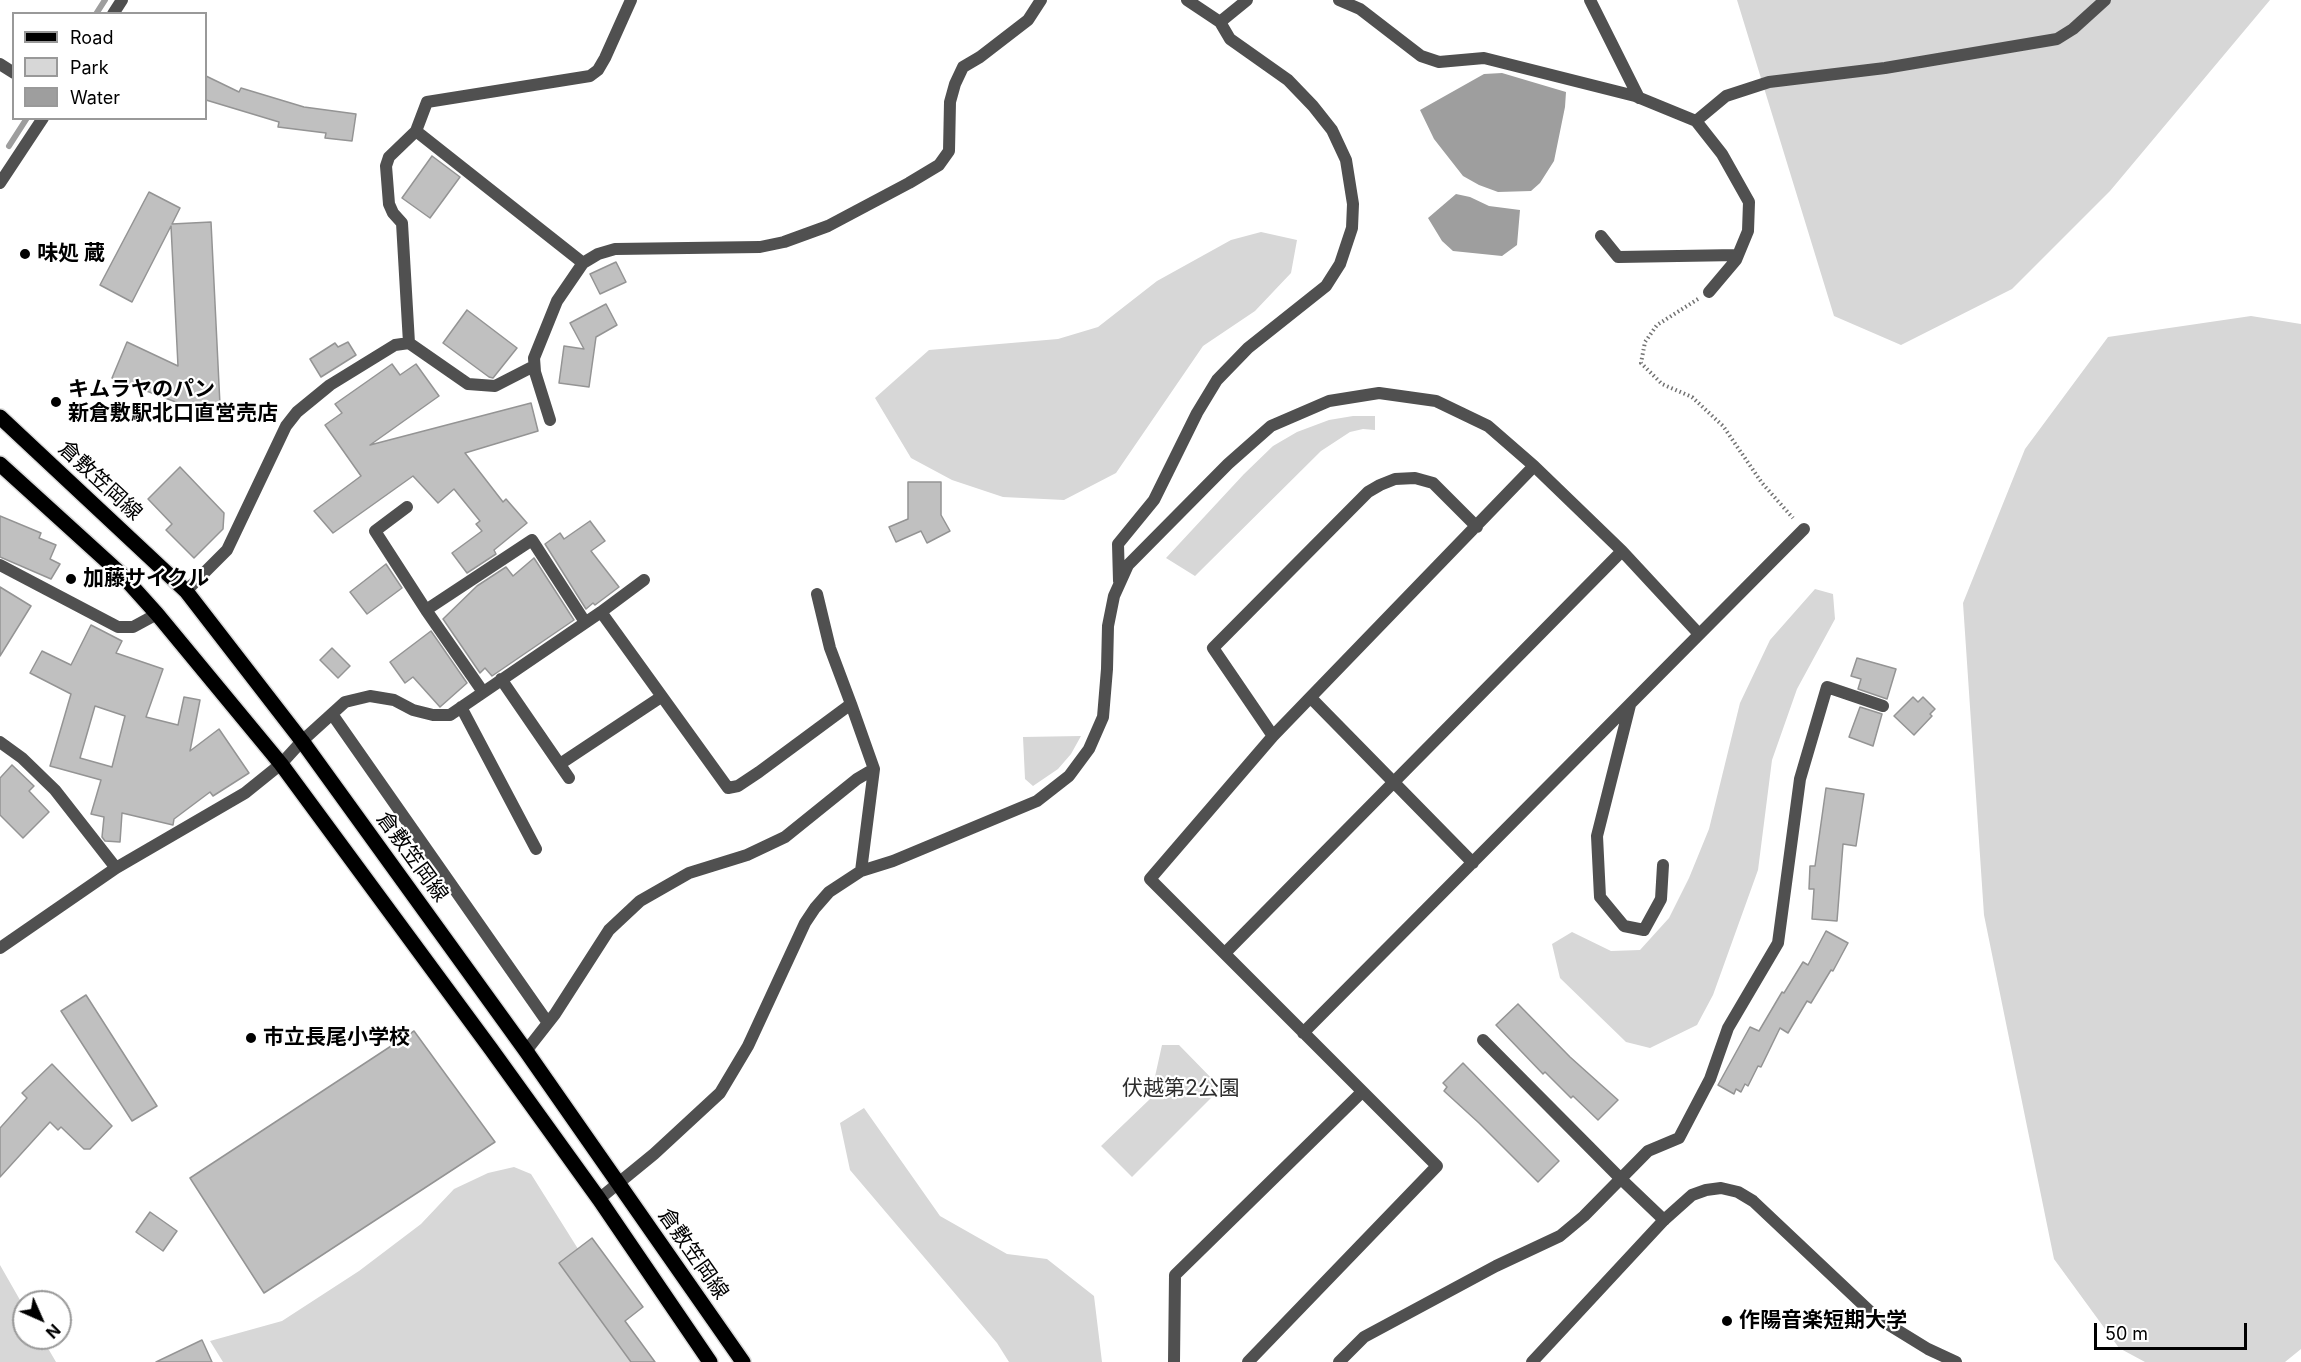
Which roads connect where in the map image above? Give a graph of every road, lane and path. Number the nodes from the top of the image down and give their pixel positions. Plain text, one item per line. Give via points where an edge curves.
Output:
1 (632, 0) edge
2 (1041, 0) edge
3 (1187, 0) edge
4 (1247, 0) edge
5 (1339, 0) edge
6 (1590, 0) edge
7 (2105, 0) edge
8 (1220, 22) junction
9 (1639, 98) junction
10 (42, 120) edge
11 (1696, 121) junction
12 (416, 131) junction
13 (0, 183) edge
14 (1601, 236) dead end
15 (1738, 255) junction
16 (583, 263) junction
17 (1709, 292) joint
18 (409, 343) junction
19 (534, 366) junction
20 (0, 417) edge
21 (550, 420) dead end
22 (0, 464) edge
23 (1534, 466) junction
24 (407, 507) dead end
25 (1477, 527) junction
26 (1804, 529) joint
27 (1622, 551) junction
28 (0, 565) edge
29 (644, 580) dead end
30 (1119, 585) junction
31 (186, 591) junction
32 (817, 594) dead end
33 (426, 610) junction
34 (601, 612) junction
35 (157, 614) junction
36 (585, 622) junction
37 (1699, 634) junction
38 (501, 679) junction
39 (483, 692) junction
40 (662, 697) junction
41 (1311, 698) junction
42 (1630, 703) junction
43 (851, 704) junction
44 (1883, 706) dead end
45 (461, 707) junction
46 (332, 714) junction
47 (1273, 736) junction
48 (302, 741) junction
49 (0, 742) edge
50 (281, 764) junction
51 (560, 764) junction
52 (874, 769) junction
53 (569, 778) dead end
54 (1395, 781) junction
55 (536, 849) dead end
56 (1473, 863) junction
57 (1663, 865) dead end
58 (116, 868) junction
59 (861, 871) junction
60 (0, 948) edge
61 (1224, 954) junction
62 (548, 1023) junction
63 (1303, 1033) junction
64 (1483, 1040) dead end
65 (526, 1052) junction
66 (1362, 1092) junction
67 (1620, 1179) junction
68 (618, 1184) junction
69 (599, 1199) junction
70 (1664, 1220) junction
71 (710, 1362) edge
72 (743, 1362) edge
73 (1174, 1362) edge
74 (1248, 1362) edge
75 (1339, 1362) edge
76 (1532, 1362) edge
77 (1956, 1362) edge

1 - 12 street via 605,58 590,76 427,102
2 - 16 street via 1028,20 963,68 951,102 949,151 939,165 909,183 828,226 784,242 760,247 615,249
3 - 8 street
4 - 8 street
5 - 9 street via 1360,9 1421,56 1439,62 1484,58
6 - 9 street
7 - 11 street via 2057,39 1885,68 1769,82 1726,96
8 - 30 street via 1230,39 1288,80 1332,130 1346,160 1353,204 1352,228 1340,264 1326,286 1248,348 1217,380 1154,500 1118,544
9 - 11 street
10 - 13 street
11 - 15 street via 1722,154 1749,202 1748,231
12 - 16 street
12 - 18 street via 389,157 386,166 389,204 402,223
14 - 15 street via 1618,257
15 - 17 street
16 - 19 street via 557,301
17 - 26 path via 1657,325 1645,342 1641,363 1662,384 1692,397 1723,426 1762,483
18 - 19 street via 468,384 495,386
18 - 31 street via 395,345 330,385 297,412 286,426 227,550
19 - 21 street
20 - 31 main road, 倉敷笠岡線
22 - 35 main road via 121,574
23 - 25 street
23 - 27 street
23 - 30 street via 1488,426 1436,401 1379,393 1329,401 1271,426 1128,565
24 - 33 street via 375,531
25 - 41 street
25 - 47 street via 1433,483 1415,478 1380,485 1368,492 1213,648
26 - 37 street
27 - 37 street
27 - 54 street
28 - 35 street via 118,627 134,627
29 - 34 street
30 - 59 street via 1107,626 1103,717 1089,749 1068,776 1037,801
31 - 48 main road, 倉敷笠岡線
32 - 43 street via 830,648
33 - 36 street via 532,540
33 - 39 street
34 - 36 street
34 - 40 street
35 - 50 main road
36 - 38 street
37 - 42 street
38 - 39 street
38 - 51 street
39 - 45 street
40 - 43 street via 728,788 759,772
40 - 51 street
41 - 47 street
41 - 54 street
42 - 56 street
42 - 57 street via 1598,836 1600,897 1624,926 1644,930 1661,899
43 - 52 street
44 - 67 street via 1827,687 1800,779 1778,943 1728,1028 1710,1078 1679,1138 1648,1151
45 - 46 street via 450,715 434,715 370,696 345,702
45 - 55 street
46 - 48 street
46 - 62 street
47 - 61 street via 1150,879
48 - 50 street
48 - 65 main road, 倉敷笠岡線
49 - 58 street via 54,790
50 - 58 street via 245,793
50 - 69 main road
51 - 53 street
52 - 59 street
52 - 62 street via 785,837 747,855 688,873 640,901 609,930
54 - 56 street
54 - 61 street
56 - 63 street
58 - 60 street
59 - 68 street via 829,892 805,923 748,1046 720,1093
61 - 63 street
62 - 65 street
63 - 66 street
64 - 67 street
65 - 68 main road, 倉敷笠岡線
66 - 73 street via 1175,1275
66 - 74 street via 1437,1166
67 - 70 street
67 - 75 street via 1560,1236 1365,1337
68 - 69 street
68 - 72 main road, 倉敷笠岡線
69 - 71 main road
70 - 76 street
70 - 77 street via 1692,1195 1721,1188 1738,1192 1754,1201 1876,1317

